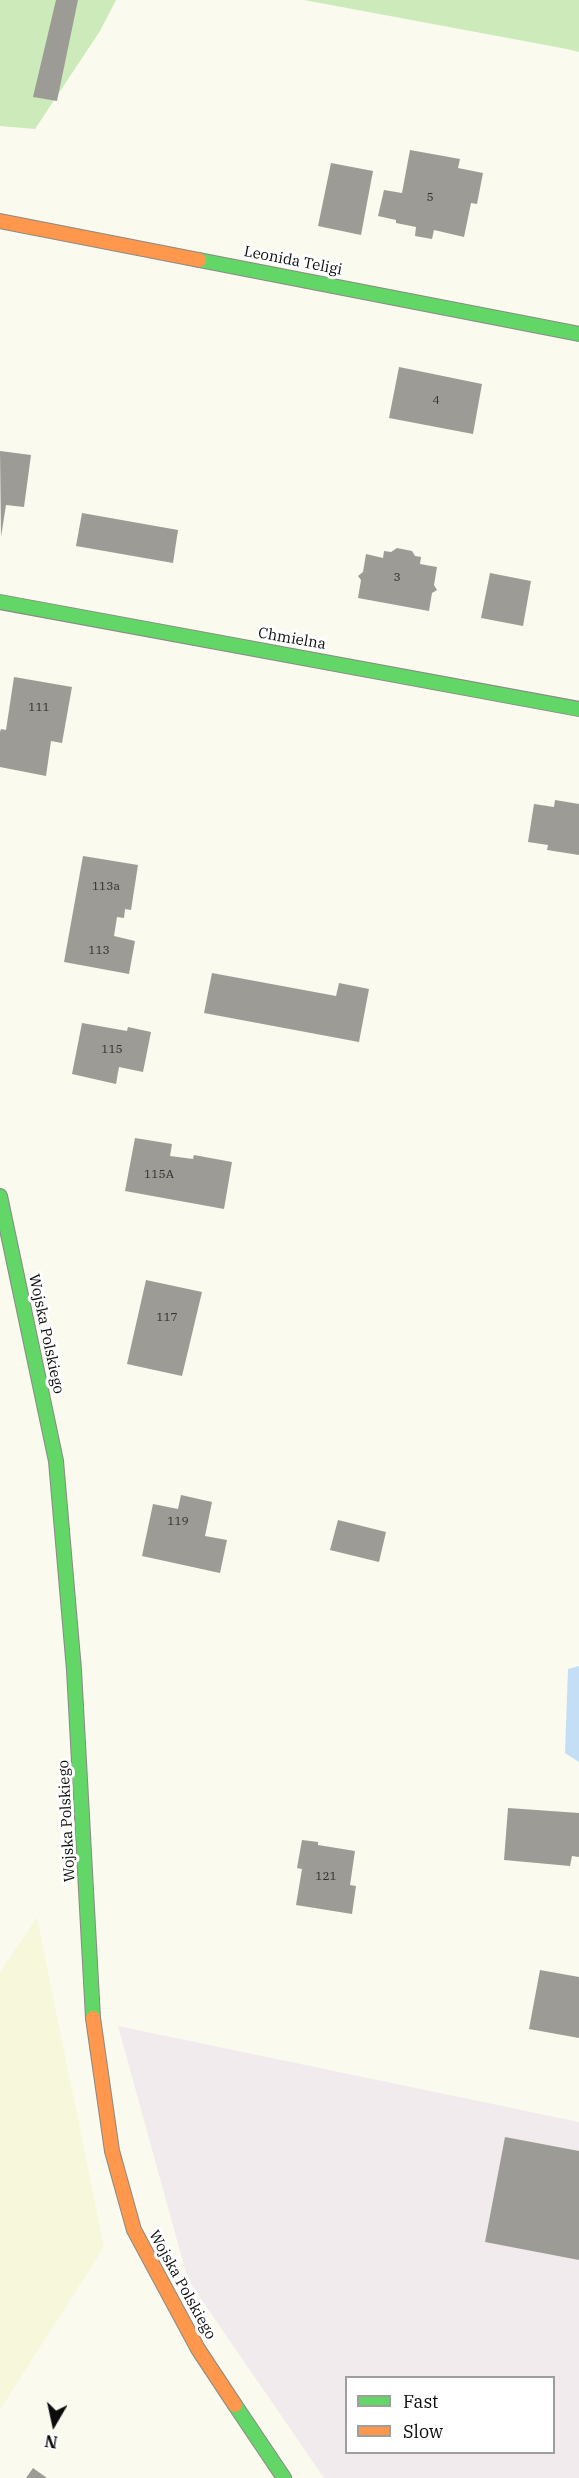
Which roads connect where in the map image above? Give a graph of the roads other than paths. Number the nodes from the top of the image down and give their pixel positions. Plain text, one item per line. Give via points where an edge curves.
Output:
1 (0, 221) edge
2 (579, 334) edge
3 (0, 602) edge
4 (579, 709) edge
5 (0, 1196) edge
6 (284, 2478) edge

1 - 2 street, Leonida Teligi
3 - 4 street, Chmielna
5 - 6 street, Wojska Polskiego via 56,1461 76,1706 90,2000 112,2151 134,2230 198,2349

